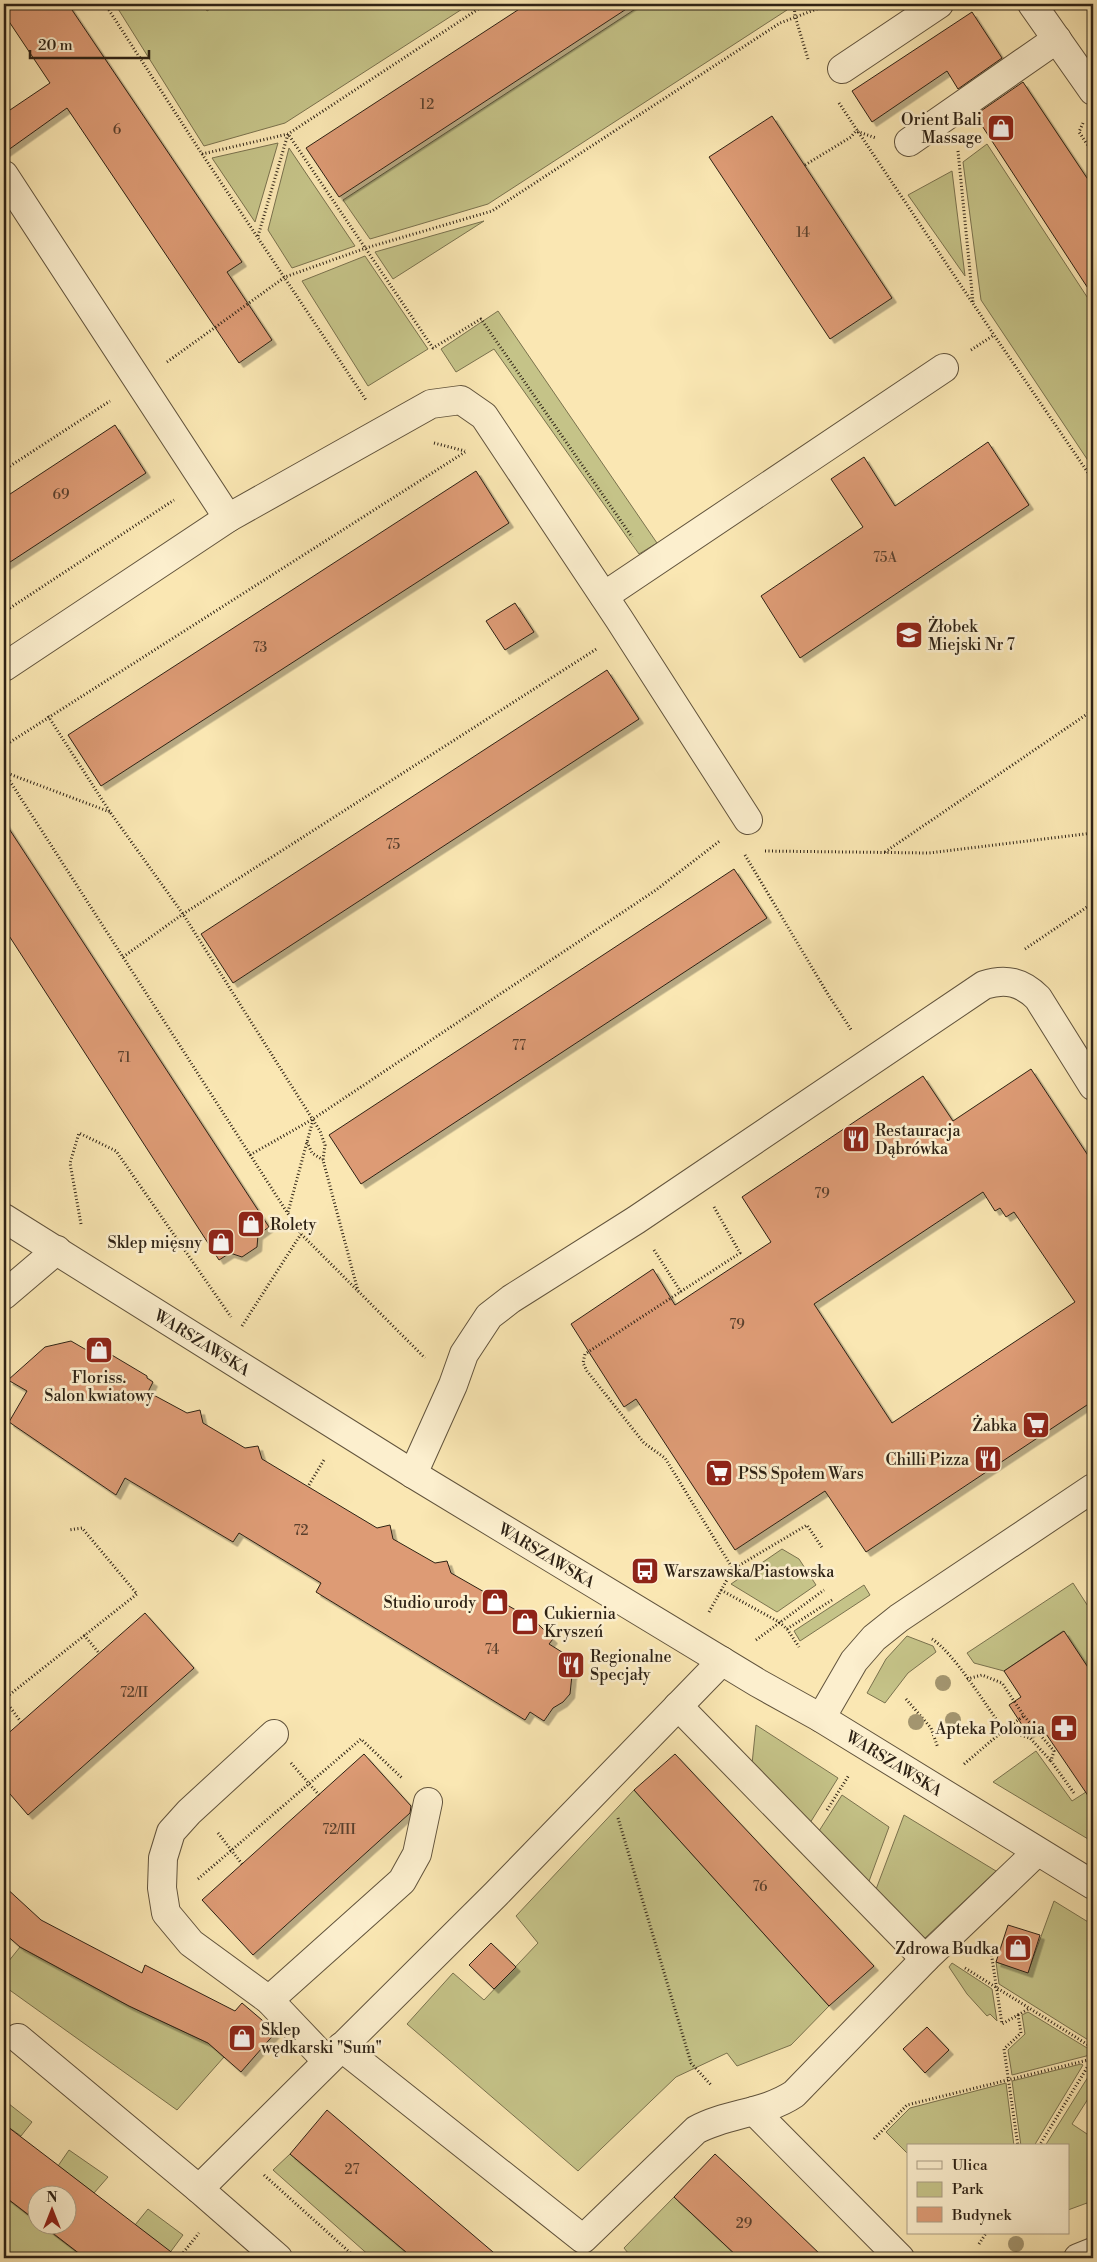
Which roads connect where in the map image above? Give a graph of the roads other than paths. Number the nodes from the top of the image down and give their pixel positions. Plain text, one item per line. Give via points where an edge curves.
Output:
1 (939, 4) edge
2 (1032, 4) edge
3 (1057, 39) junction
4 (842, 69) dead end
5 (1093, 91) edge
6 (909, 142) dead end
7 (4, 175) edge
8 (944, 368) dead end
9 (228, 518) junction
10 (604, 596) junction
11 (4, 667) edge
12 (748, 820) road end
13 (1093, 1086) edge
14 (4, 1218) edge
15 (57, 1250) junction
16 (4, 1295) edge
17 (413, 1474) junction
18 (1093, 1488) edge
19 (722, 1661) junction
20 (678, 1706) junction
21 (820, 1718) junction
22 (274, 1734) dead end
23 (428, 1802) road end
24 (1037, 1852) junction
25 (1093, 1885) edge
26 (930, 1954) junction
27 (269, 2000) junction
28 (18, 2038) dead end
29 (334, 2054) junction
30 (747, 2113) junction
31 (199, 2189) junction
32 (1093, 2252) edge
33 (278, 2258) edge
34 (900, 2258) edge
35 (1078, 2258) edge

1 - 4 street
2 - 3 street
3 - 5 street
3 - 6 street
7 - 9 street
8 - 10 street
9 - 10 street via 431,404 461,400 484,416
9 - 11 street
10 - 12 street
13 - 17 street via 1038,998 1021,984 996,982 976,991 489,1316 464,1354
14 - 15 street, WARSZAWSKA
15 - 16 street
15 - 17 street, WARSZAWSKA
17 - 19 street, WARSZAWSKA
18 - 21 street via 874,1638 854,1661
19 - 20 street
19 - 21 street, WARSZAWSKA
20 - 26 street
20 - 29 street via 496,1894
21 - 24 street, WARSZAWSKA
22 - 27 street via 171,1832 163,1858 162,1888 166,1914 190,1943
23 - 27 street via 417,1854 402,1881
24 - 25 street, WARSZAWSKA
24 - 26 street
26 - 30 street via 794,2094
27 - 29 street
28 - 31 street
29 - 30 street via 583,2238 696,2130 710,2122
29 - 31 street
30 - 34 street
31 - 33 street
32 - 35 street

